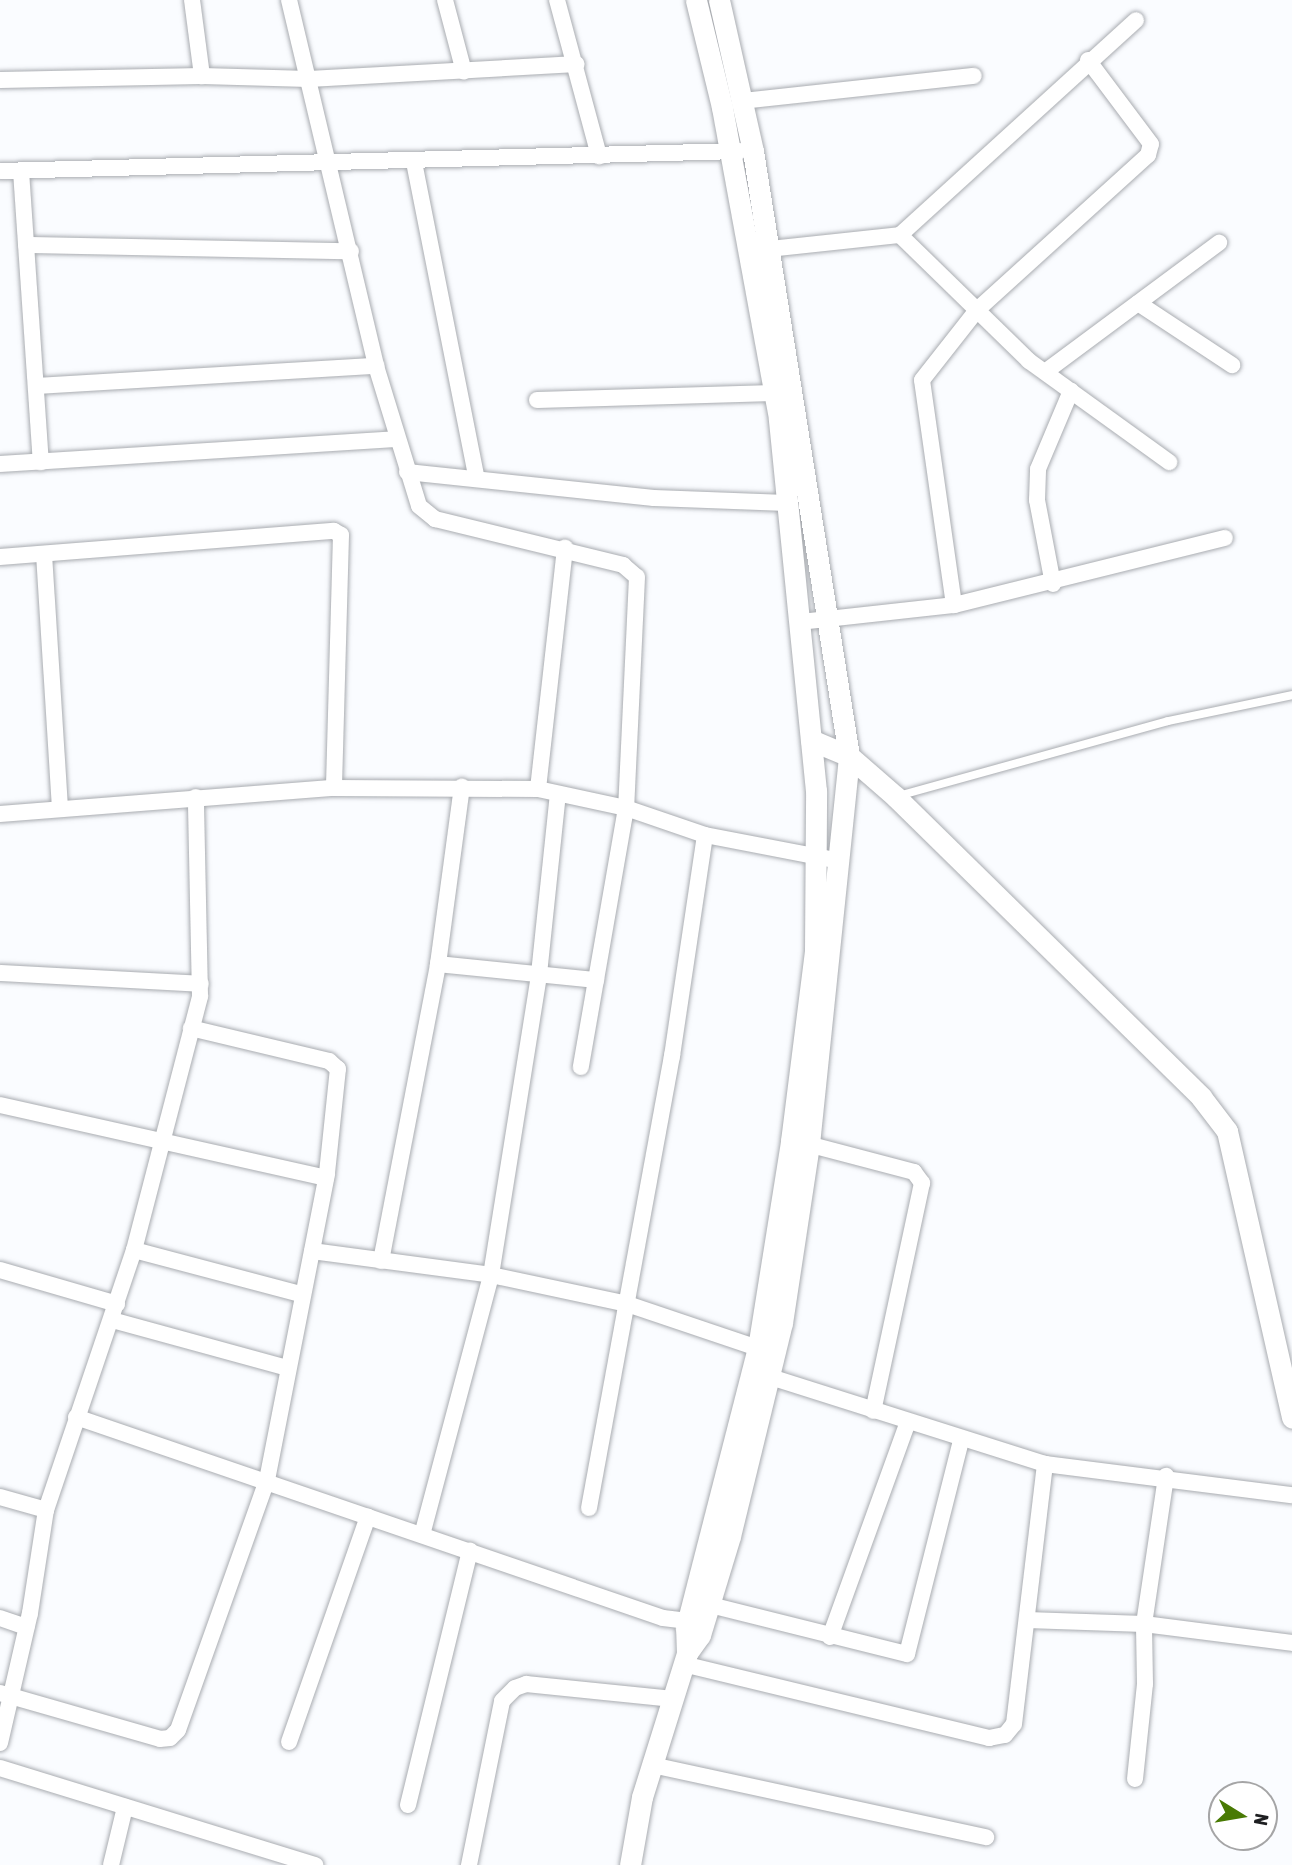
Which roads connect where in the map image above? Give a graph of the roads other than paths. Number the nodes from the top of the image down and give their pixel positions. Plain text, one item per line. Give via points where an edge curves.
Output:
1 (192, 0) edge
2 (289, 0) edge
3 (445, 0) edge
4 (557, 0) edge
5 (696, 0) edge
6 (719, 0) edge
7 (1136, 20) dead end
8 (1088, 60) junction
9 (577, 64) junction
10 (464, 72) junction
11 (202, 76) junction
12 (974, 76) dead end
13 (309, 79) junction
14 (0, 80) edge
15 (742, 101) junction
16 (729, 151) junction
17 (753, 151) junction
18 (599, 156) junction
19 (414, 162) junction
20 (329, 164) junction
21 (0, 171) edge
22 (21, 171) junction
23 (900, 234) junction
24 (1219, 243) dead end
25 (26, 245) junction
26 (769, 249) junction
27 (351, 251) junction
28 (1138, 303) junction
29 (977, 310) junction
30 (1232, 365) dead end
31 (376, 366) junction
32 (1045, 372) junction
33 (36, 386) junction
34 (1071, 391) junction
35 (774, 393) junction
36 (537, 400) dead end
37 (395, 439) junction
38 (41, 462) junction
39 (1169, 462) dead end
40 (0, 464) edge
41 (407, 472) junction
42 (477, 479) junction
43 (787, 503) junction
44 (1225, 538) dead end
45 (565, 548) junction
46 (44, 554) junction
47 (0, 557) edge
48 (1053, 584) junction
49 (954, 605) junction
50 (828, 620) junction
51 (800, 622) junction
52 (1292, 695) edge
53 (811, 740) junction
54 (849, 756) junction
55 (462, 787) junction
56 (334, 788) junction
57 (538, 789) junction
58 (558, 794) junction
59 (196, 797) junction
60 (896, 797) junction
61 (60, 807) junction
62 (626, 808) junction
63 (0, 814) edge
64 (705, 835) junction
65 (816, 856) junction
66 (840, 861) junction
67 (438, 964) junction
68 (0, 973) edge
69 (539, 974) junction
70 (596, 980) junction
71 (201, 984) junction
72 (191, 1028) junction
73 (581, 1067) dead end
74 (0, 1105) edge
75 (163, 1142) junction
76 (800, 1142) junction
77 (326, 1178) junction
78 (134, 1250) junction
79 (312, 1251) junction
80 (381, 1261) junction
81 (0, 1270) edge
82 (491, 1275) junction
83 (301, 1294) junction
84 (117, 1304) junction
85 (627, 1304) junction
86 (112, 1320) junction
87 (758, 1348) junction
88 (287, 1368) junction
89 (761, 1374) junction
90 (873, 1411) junction
91 (76, 1417) junction
92 (1292, 1418) edge
93 (908, 1422) junction
94 (961, 1440) junction
95 (1045, 1464) junction
96 (1166, 1476) junction
97 (267, 1480) junction
98 (1292, 1495) edge
99 (0, 1497) edge
100 (589, 1508) dead end
101 (46, 1510) junction
102 (368, 1516) junction
103 (422, 1535) junction
104 (470, 1550) junction
105 (710, 1605) junction
106 (0, 1618) edge
107 (1027, 1620) junction
108 (688, 1621) junction
109 (1144, 1624) junction
110 (26, 1627) junction
111 (830, 1637) junction
112 (1292, 1643) edge
113 (685, 1659) junction
114 (5, 1695) edge
115 (673, 1699) junction
116 (289, 1742) dead end
117 (0, 1744) edge
118 (652, 1765) junction
119 (0, 1768) edge
120 (1135, 1779) dead end
121 (408, 1805) dead end
122 (125, 1807) junction
123 (986, 1837) dead end
124 (111, 1865) edge
125 (315, 1865) edge
126 (469, 1865) edge
127 (630, 1865) edge

1 - 11 street
2 - 13 street
3 - 10 street
4 - 9 street
5 - 16 street
6 - 15 street
7 - 8 street
8 - 23 street
8 - 29 street via 1151,144 1148,155
9 - 10 street
9 - 18 street
10 - 13 street
11 - 13 street
11 - 14 street
12 - 15 street
13 - 20 street
15 - 17 street
16 - 17 street
16 - 18 street
16 - 35 street
17 - 26 street
18 - 19 street
19 - 20 street
19 - 42 street
20 - 22 street
20 - 27 street
21 - 22 street
22 - 25 street
23 - 26 street
23 - 29 street
24 - 28 street
25 - 27 street
25 - 33 street
26 - 50 street
27 - 31 street
28 - 30 street
28 - 32 street
29 - 32 street
29 - 49 street via 926,371 921,390
31 - 33 street
31 - 37 street
32 - 34 street
33 - 38 street
34 - 39 street
34 - 48 street via 1038,469 1037,500
35 - 36 street
35 - 43 street
37 - 38 street
37 - 41 street
38 - 40 street
41 - 42 street
41 - 45 street via 419,506 435,519
42 - 43 street via 654,498
43 - 51 street
44 - 48 street
45 - 57 street
45 - 62 street via 623,565 637,577
46 - 47 street
46 - 56 street via 334,531 341,535
46 - 61 street
48 - 49 street
49 - 50 street
50 - 51 street
50 - 54 street
51 - 53 street
52 - 60 lane via 1168,721
53 - 54 street
53 - 65 street
54 - 60 street
54 - 66 street
55 - 56 street
55 - 57 street
55 - 67 street
56 - 59 street
57 - 58 street
58 - 62 street
58 - 69 street
59 - 61 street
59 - 71 street
60 - 92 street via 1201,1097 1227,1131
61 - 63 street
62 - 64 street
62 - 70 street
64 - 65 street
64 - 85 street via 672,1056
65 - 66 street
65 - 76 street via 815,950
66 - 76 street
67 - 69 street
67 - 80 street
68 - 71 street
69 - 70 street
69 - 82 street
70 - 73 street
71 - 72 street
72 - 75 street
72 - 77 street via 329,1061 338,1069
74 - 75 street
75 - 77 street
75 - 78 street
76 - 87 street
76 - 89 street
76 - 90 street via 914,1172 922,1183
77 - 79 street
78 - 83 street
78 - 84 street
79 - 80 street
79 - 83 street
80 - 82 street
81 - 84 street
82 - 85 street
82 - 103 street
83 - 88 street
84 - 86 street
85 - 87 street
85 - 100 street
86 - 88 street
86 - 91 street
87 - 89 street
88 - 97 street
89 - 90 street
89 - 105 street
89 - 108 street
90 - 93 street
91 - 97 street
91 - 101 street
93 - 94 street
93 - 111 street
94 - 95 street
94 - 111 street via 911,1650 902,1654
95 - 96 street
95 - 107 street
96 - 98 street
96 - 109 street
97 - 102 street
97 - 114 street via 178,1730 170,1738
99 - 101 street
101 - 110 street
102 - 103 street
102 - 116 street
103 - 104 street
104 - 108 street via 663,1618
104 - 121 street
105 - 111 street
105 - 113 street via 700,1635
106 - 110 street
107 - 109 street
107 - 113 street via 1014,1724 997,1737
108 - 113 street
109 - 112 street
109 - 120 street via 1145,1684
110 - 114 street
113 - 115 street
114 - 117 street
115 - 118 street
115 - 126 street via 526,1684 515,1688 502,1701
118 - 123 street
118 - 127 street
119 - 122 street
122 - 124 street
122 - 125 street

